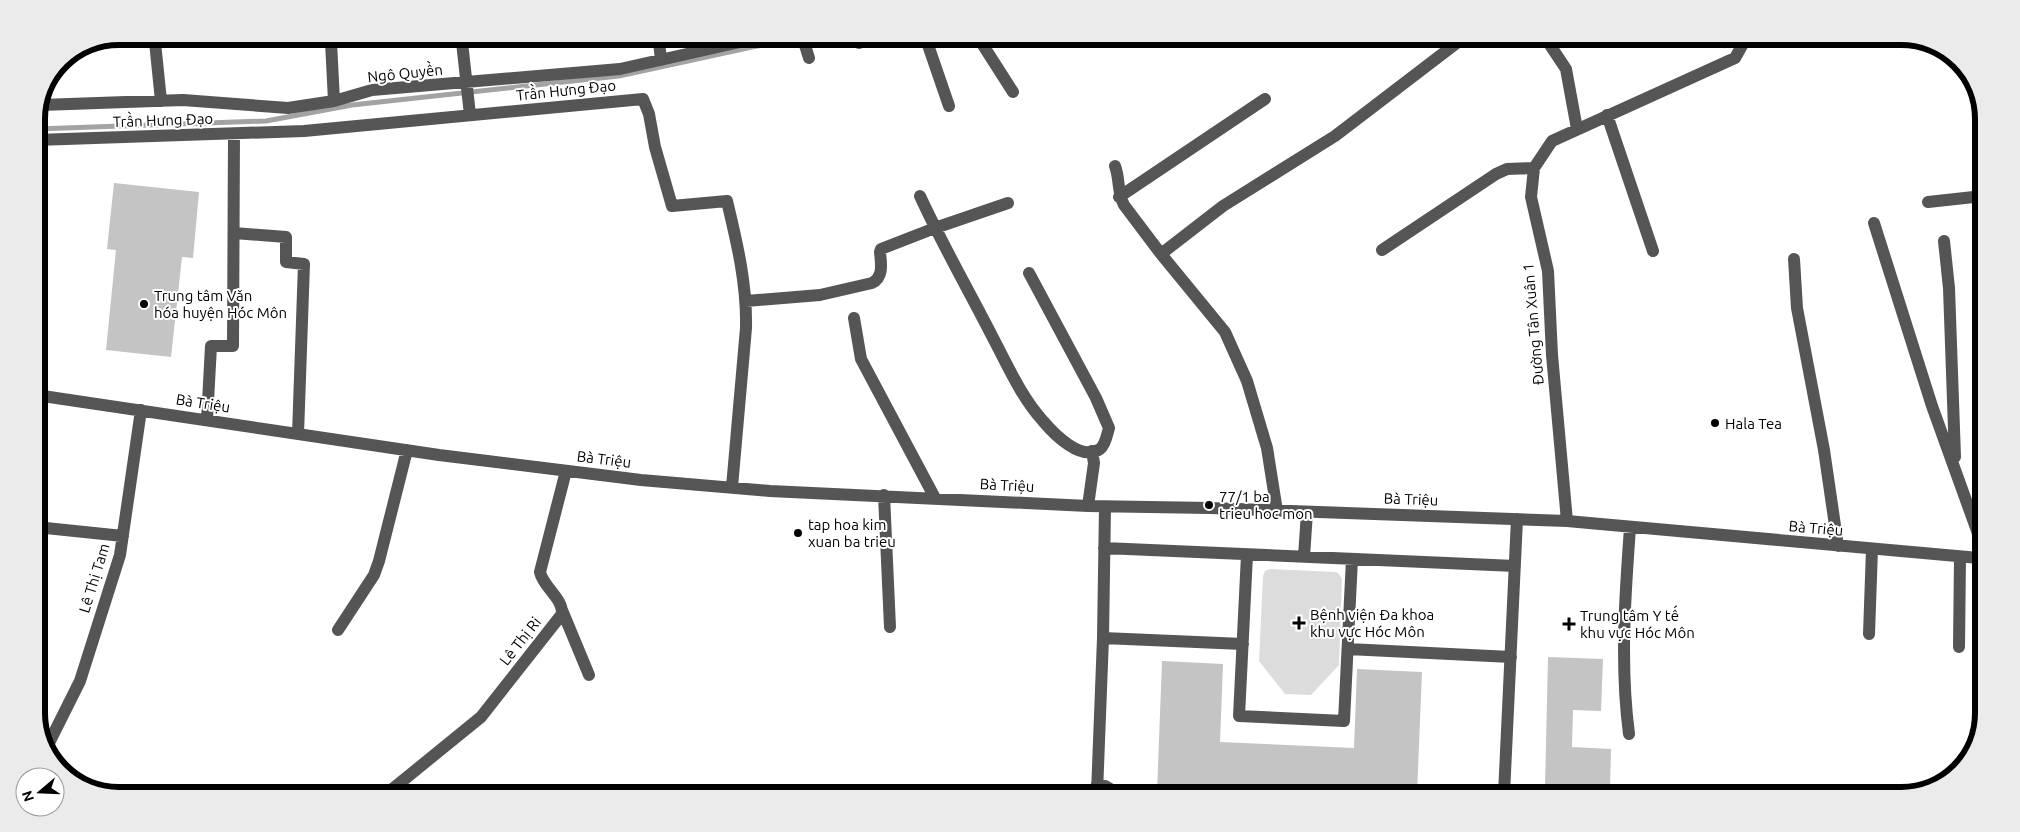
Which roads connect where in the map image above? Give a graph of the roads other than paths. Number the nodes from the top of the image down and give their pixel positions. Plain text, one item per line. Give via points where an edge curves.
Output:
1 (155, 45) edge
2 (331, 45) edge
3 (462, 45) edge
4 (659, 45) edge
5 (727, 45) edge
6 (928, 45) edge
7 (982, 45) edge
8 (1454, 45) edge
9 (1550, 45) edge
10 (1742, 45) edge
11 (661, 60) junction
12 (466, 83) junction
13 (1013, 92) dead end
14 (334, 100) junction
15 (1265, 100) dead end
16 (161, 101) junction
17 (46, 105) edge
18 (949, 106) dead end
19 (470, 116) junction
20 (1607, 116) junction
21 (1577, 129) junction
22 (234, 134) junction
23 (45, 140) edge
24 (1114, 166) dead end
25 (1534, 168) junction
26 (920, 196) dead end
27 (1120, 196) junction
28 (1975, 197) edge
29 (1928, 202) dead end
30 (1008, 203) dead end
31 (1874, 223) dead end
32 (935, 228) junction
33 (234, 233) junction
34 (1944, 240) dead end
35 (1382, 250) dead end
36 (1653, 251) dead end
37 (1161, 254) junction
38 (1794, 259) dead end
39 (1029, 273) dead end
40 (746, 301) junction
41 (854, 318) dead end
42 (45, 397) edge
43 (141, 410) junction
44 (207, 420) junction
45 (298, 434) junction
46 (407, 450) junction
47 (1092, 451) junction
48 (566, 470) junction
49 (1955, 470) junction
50 (732, 487) junction
51 (884, 495) junction
52 (935, 498) junction
53 (1088, 506) junction
54 (1105, 507) junction
55 (1278, 511) junction
56 (1307, 512) junction
57 (1517, 519) junction
58 (1566, 520) junction
59 (1975, 525) edge
60 (45, 528) edge
61 (1630, 528) junction
62 (122, 536) junction
63 (1838, 546) junction
64 (1104, 548) junction
65 (1872, 550) junction
66 (1247, 555) junction
67 (1304, 557) junction
68 (1960, 557) junction
69 (1975, 558) edge
70 (1352, 559) junction
71 (1515, 566) junction
72 (562, 610) junction
73 (890, 627) dead end
74 (338, 630) dead end
75 (1868, 634) dead end
76 (1103, 638) junction
77 (1242, 644) junction
78 (1959, 647) dead end
79 (1348, 649) junction
80 (1510, 656) junction
81 (588, 675) dead end
82 (1629, 734) dead end
83 (50, 740) edge
84 (395, 787) edge
85 (1097, 787) edge
86 (1504, 787) edge

1 - 16 street
2 - 14 street
3 - 12 street
4 - 11 street
5 - 11 street, Ngô Quyền
6 - 18 street
7 - 13 street
8 - 37 street via 1335,136 1223,206
9 - 21 street via 1566,69
10 - 20 street, Đường Tân Xuân 1 via 1735,58
11 - 12 street, Ngô Quyền via 620,69
12 - 14 street, Ngô Quyền via 372,90
12 - 19 street
14 - 16 street, Ngô Quyền via 288,108
15 - 27 street
16 - 17 street, Ngô Quyền
19 - 22 street, Trần Hưng Đạo via 304,132
19 - 40 street, Trần Hưng Đạo via 643,99 672,206 727,200
20 - 21 street, Đường Tân Xuân 1
20 - 36 street
21 - 25 street, Đường Tân Xuân 1 via 1552,141
22 - 23 street, Trần Hưng Đạo
22 - 33 street
24 - 27 street
25 - 35 street via 1507,169 1496,174
25 - 58 street, Đường Tân Xuân 1 via 1531,197 1548,270
26 - 32 street
27 - 37 street
28 - 29 street
30 - 32 street
31 - 49 street
32 - 40 street via 881,249 881,272 872,283 820,295
32 - 47 street via 1041,420 1075,450
33 - 44 street via 233,346 211,346
33 - 45 street via 286,237 286,262 304,264
34 - 49 street
37 - 55 street via 1226,332 1247,381 1267,448
38 - 63 street via 1797,308 1824,450
39 - 47 street via 1109,428 1101,448
40 - 50 street, Trần Hưng Đạo
41 - 52 street via 861,359
42 - 43 street, Bà Triệu
43 - 44 street, Bà Triệu
43 - 62 street, Lê Thị Tam
44 - 45 street, Bà Triệu
45 - 46 street, Bà Triệu
46 - 48 street, Bà Triệu
46 - 74 street via 374,575
47 - 53 street via 1094,463
48 - 50 street, Bà Triệu
48 - 72 street via 540,572
49 - 59 street
50 - 51 street, Bà Triệu
51 - 52 street, Bà Triệu
51 - 73 street
52 - 53 street, Bà Triệu
53 - 54 street, Bà Triệu
54 - 55 street, Bà Triệu
54 - 64 street
55 - 56 street, Bà Triệu
56 - 57 street, Bà Triệu
56 - 67 street
57 - 58 street, Bà Triệu
57 - 71 street
58 - 61 street, Bà Triệu
60 - 62 street
61 - 63 street, Bà Triệu
61 - 82 street via 1625,599
62 - 83 street, Lê Thị Tam via 120,555 80,681
63 - 65 street, Bà Triệu
64 - 66 street
64 - 76 street
65 - 68 street, Bà Triệu
65 - 75 street
66 - 67 street
66 - 77 street
67 - 70 street
68 - 69 street, Bà Triệu
68 - 78 street
70 - 71 street
70 - 79 street
71 - 80 street
72 - 81 street
72 - 84 street, Lê Thị Ri via 481,717
76 - 77 street
76 - 85 street
77 - 79 street via 1239,716 1344,722
79 - 80 street
80 - 86 street

